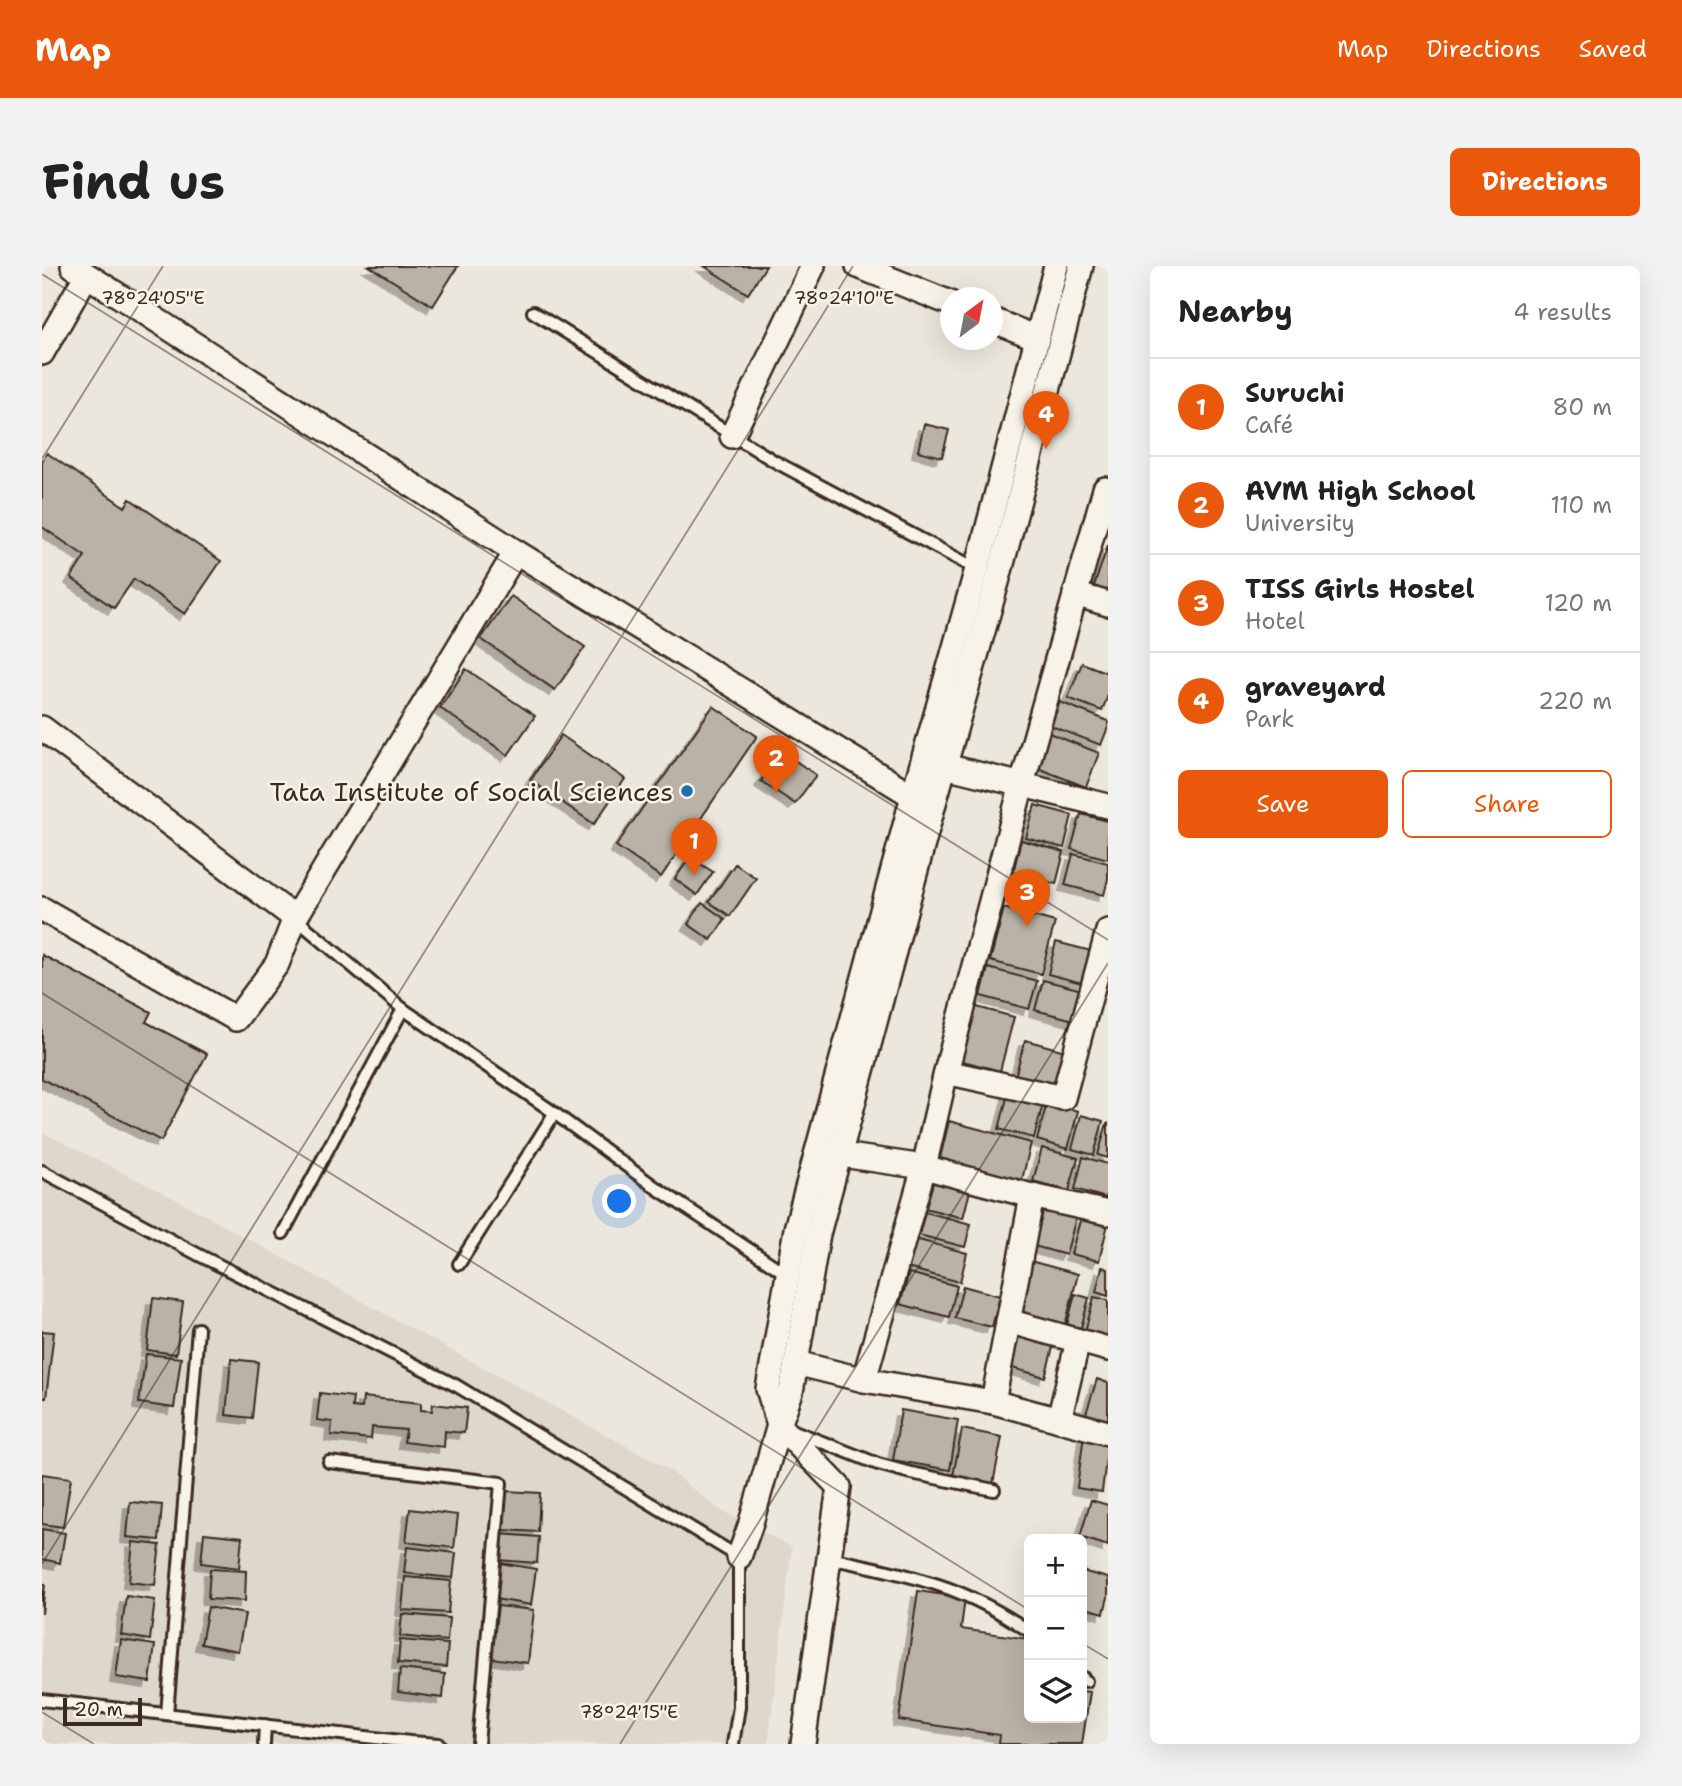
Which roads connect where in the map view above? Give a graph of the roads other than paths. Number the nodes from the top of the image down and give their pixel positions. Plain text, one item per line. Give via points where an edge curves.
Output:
1 (814, 266) edge
2 (1056, 266) edge
3 (1081, 266) edge
4 (863, 267) edge
5 (80, 271) edge
6 (940, 299) edge
7 (533, 312) dead end
8 (1003, 324) edge
9 (1037, 338) junction
10 (42, 353) edge
11 (732, 436) junction
12 (1105, 489) dead end
13 (516, 552) junction
14 (988, 572) junction
15 (1075, 594) junction
16 (1108, 604) edge
17 (42, 728) edge
18 (945, 766) junction
19 (1022, 784) junction
20 (924, 799) junction
21 (1108, 806) edge
22 (42, 909) edge
23 (295, 918) junction
24 (1108, 930) edge
25 (403, 1009) junction
26 (946, 1072) junction
27 (554, 1114) junction
28 (829, 1153) junction
29 (924, 1167) junction
30 (42, 1171) edge
31 (1032, 1196) junction
32 (1108, 1213) edge
33 (283, 1233) dead end
34 (459, 1264) dead end
35 (788, 1275) junction
36 (1008, 1321) junction
37 (198, 1329) dead end
38 (1078, 1341) junction
39 (1108, 1349) edge
40 (796, 1363) junction
41 (864, 1380) junction
42 (993, 1402) junction
43 (1059, 1420) junction
44 (779, 1425) junction
45 (1108, 1433) edge
46 (329, 1462) dead end
47 (995, 1490) dead end
48 (739, 1557) junction
49 (829, 1558) junction
50 (1024, 1628) edge
51 (42, 1700) edge
52 (167, 1714) junction
53 (265, 1725) junction
54 (410, 1743) edge
55 (264, 1744) edge
56 (439, 1744) edge
57 (478, 1744) edge
58 (733, 1744) edge
59 (803, 1744) edge

1 - 11 street
2 - 9 street
3 - 14 street
4 - 6 street
5 - 10 street
5 - 13 street
7 - 11 lane
8 - 9 street
9 - 14 street
11 - 14 lane
12 - 15 street
13 - 20 street
13 - 23 street
14 - 18 street
14 - 20 street
15 - 16 street
15 - 19 street
17 - 23 street
18 - 19 street
18 - 20 street
19 - 21 street
19 - 26 street
20 - 28 street
22 - 23 street via 236,1019 277,964
23 - 25 lane
24 - 26 street via 1063,1098
25 - 27 lane
25 - 33 lane
26 - 29 street
27 - 34 lane
27 - 35 lane
28 - 29 street
28 - 35 street via 796,1229
28 - 40 street
29 - 31 street
29 - 41 street
30 - 48 lane via 457,1386
31 - 32 street
31 - 36 street
35 - 44 street via 768,1390
36 - 38 street
36 - 42 street
37 - 52 lane
38 - 39 street
38 - 43 street
40 - 41 street
40 - 44 street
41 - 42 street
42 - 43 street
43 - 45 street
44 - 47 lane via 878,1464
44 - 48 street
44 - 49 street via 839,1487
46 - 57 lane via 501,1483
48 - 58 lane via 739,1707
49 - 50 lane via 927,1581
49 - 59 street
51 - 52 lane
52 - 53 lane
53 - 54 lane
53 - 55 lane
54 - 56 lane

